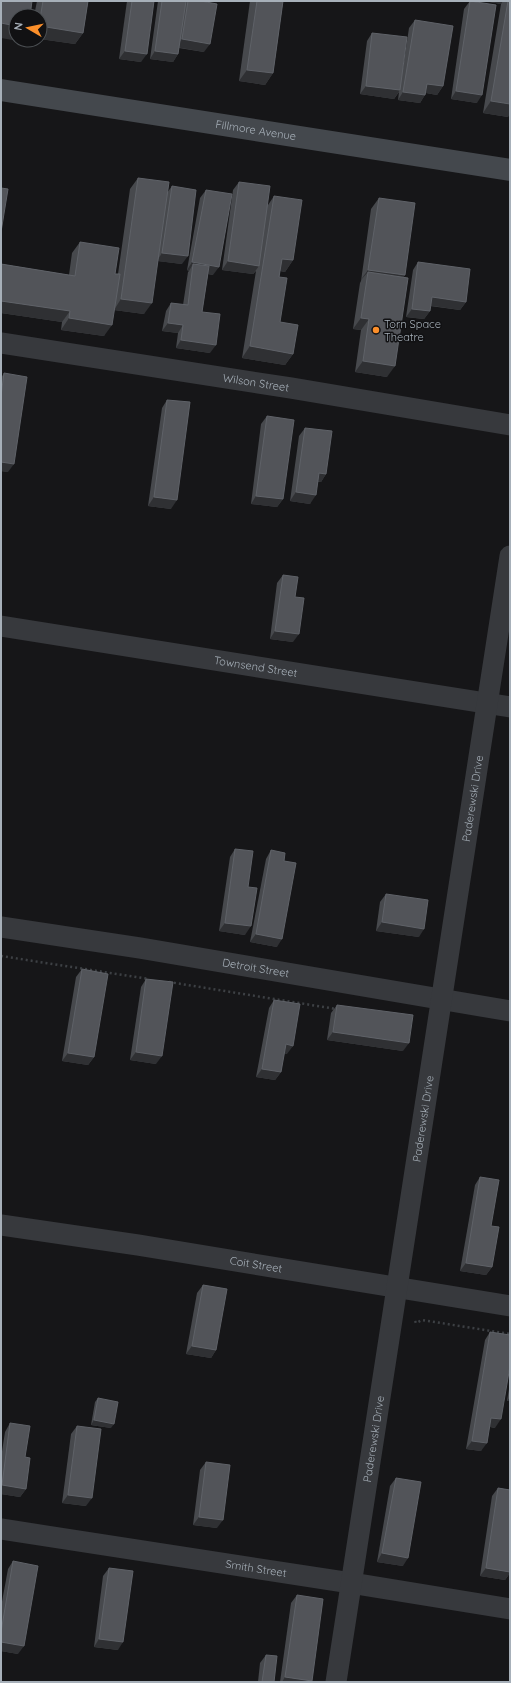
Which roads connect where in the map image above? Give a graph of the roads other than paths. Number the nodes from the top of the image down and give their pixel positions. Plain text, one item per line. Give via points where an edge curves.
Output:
1 (1, 90) edge
2 (510, 170) edge
3 (1, 343) edge
4 (510, 425) edge
5 (510, 556) edge
6 (1, 626) edge
7 (487, 703) junction
8 (510, 707) edge
9 (1, 927) edge
10 (442, 1000) junction
11 (510, 1011) edge
12 (1, 1225) edge
13 (397, 1287) junction
14 (510, 1306) edge
15 (1, 1529) edge
16 (351, 1583) junction
17 (510, 1609) edge
18 (336, 1682) edge

1 - 2 street, Fillmore Avenue
3 - 4 street, Wilson Street
5 - 7 street, Paderewski Drive
6 - 7 street, Townsend Street
7 - 8 street, Townsend Street
7 - 10 street, Paderewski Drive
9 - 10 street, Detroit Street
10 - 11 street, Detroit Street
10 - 13 street, Paderewski Drive
12 - 13 street, Coit Street
13 - 14 street, Coit Street
13 - 16 street, Paderewski Drive
15 - 16 street, Smith Street
16 - 17 street, Smith Street
16 - 18 street, Paderewski Drive

